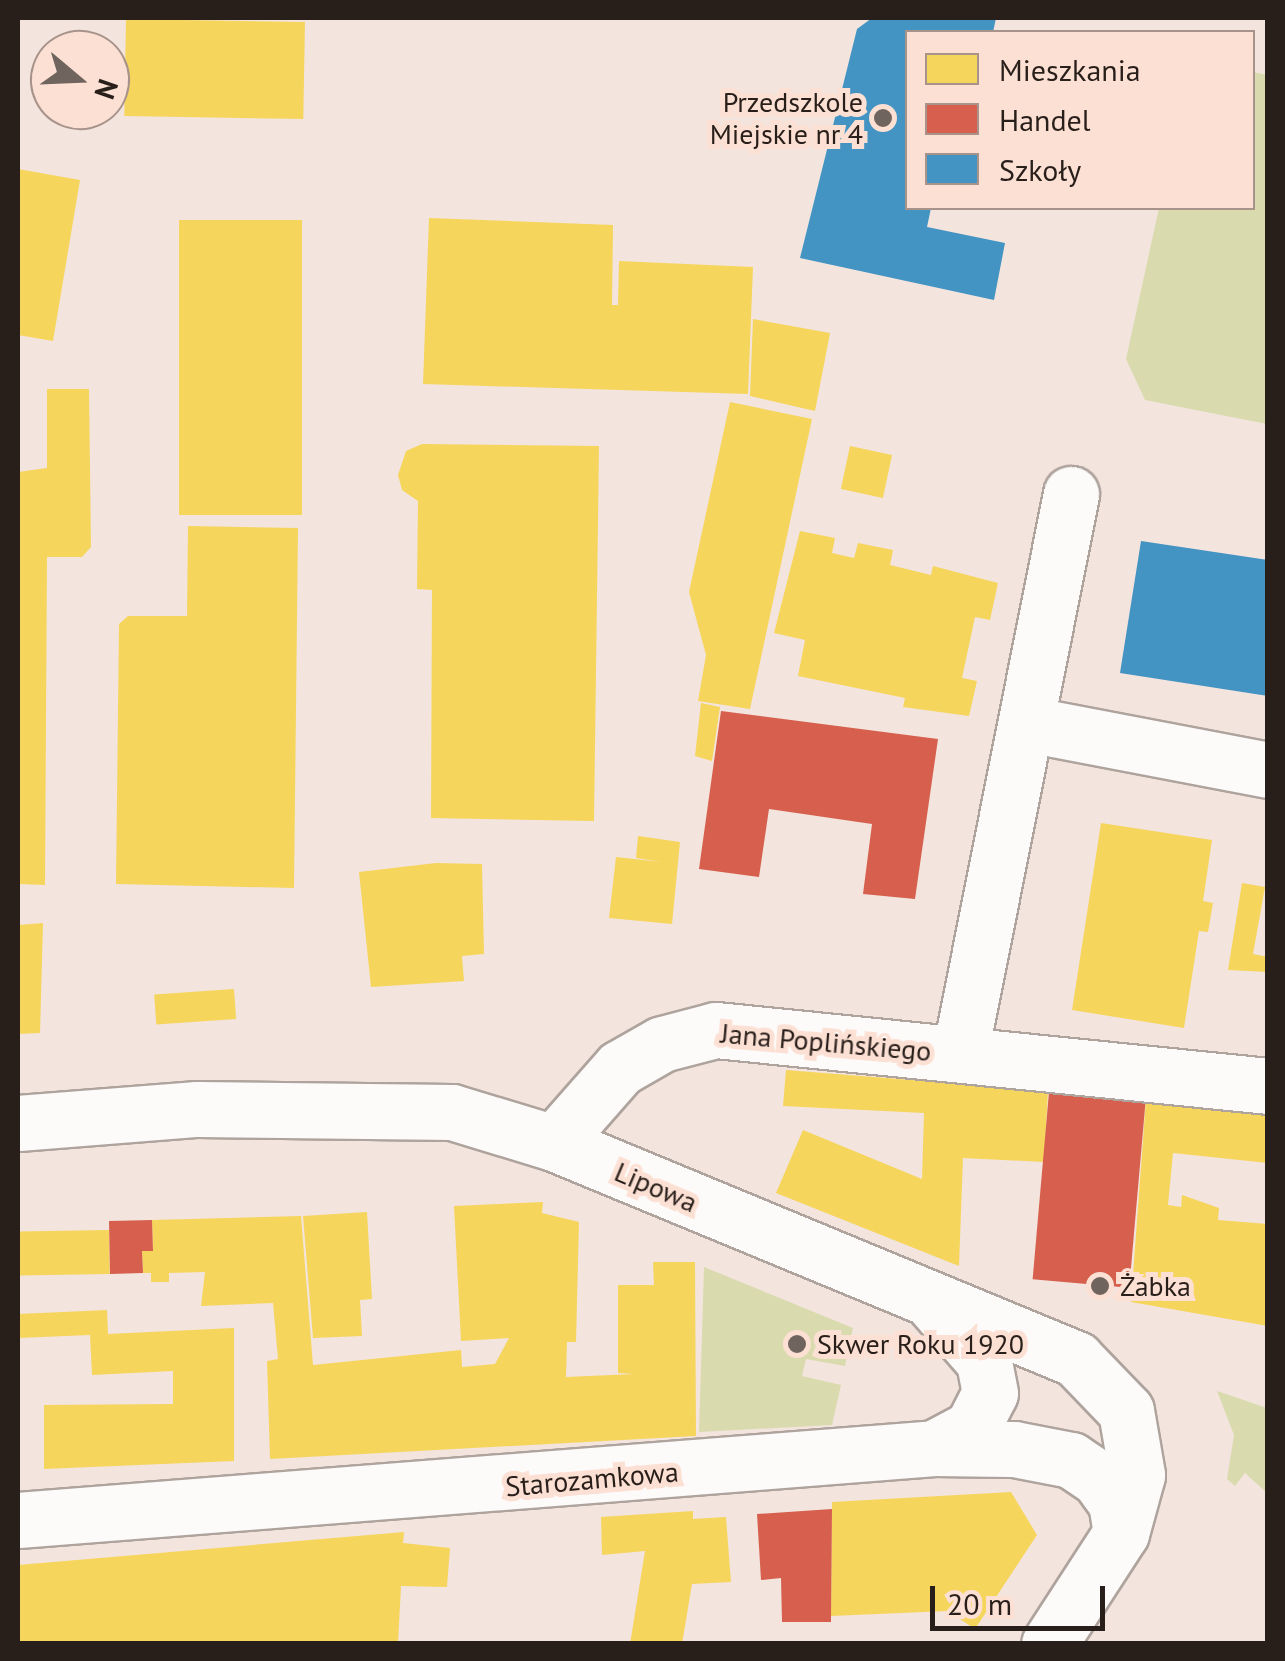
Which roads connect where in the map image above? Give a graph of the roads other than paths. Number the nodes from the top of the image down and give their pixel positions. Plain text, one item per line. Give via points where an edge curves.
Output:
1 (1071, 494) dead end
2 (1027, 724) junction
3 (1268, 770) edge
4 (960, 1052) junction
5 (1268, 1086) edge
6 (18, 1123) edge
7 (554, 1143) junction
8 (932, 1302) junction
9 (934, 1448) junction
10 (18, 1520) edge
11 (1120, 1533) junction
12 (1049, 1644) edge

1 - 2 street, Jana Poplińskiego
2 - 3 street
2 - 4 street, Jana Poplińskiego
4 - 5 street, Jana Poplińskiego
4 - 7 street, Jana Poplińskiego via 716,1030 662,1044 620,1068
6 - 7 street, Lipowa via 197,1109 339,1107 452,1112
7 - 8 street, Lipowa
8 - 9 street via 984,1361 990,1392 972,1428
8 - 11 street, Lipowa via 1076,1359 1115,1394 1137,1452 1132,1501
9 - 10 street, Starozamkowa
9 - 11 street, Starozamkowa via 1014,1449 1071,1460 1099,1479 1116,1502
11 - 12 street, Lipowa

